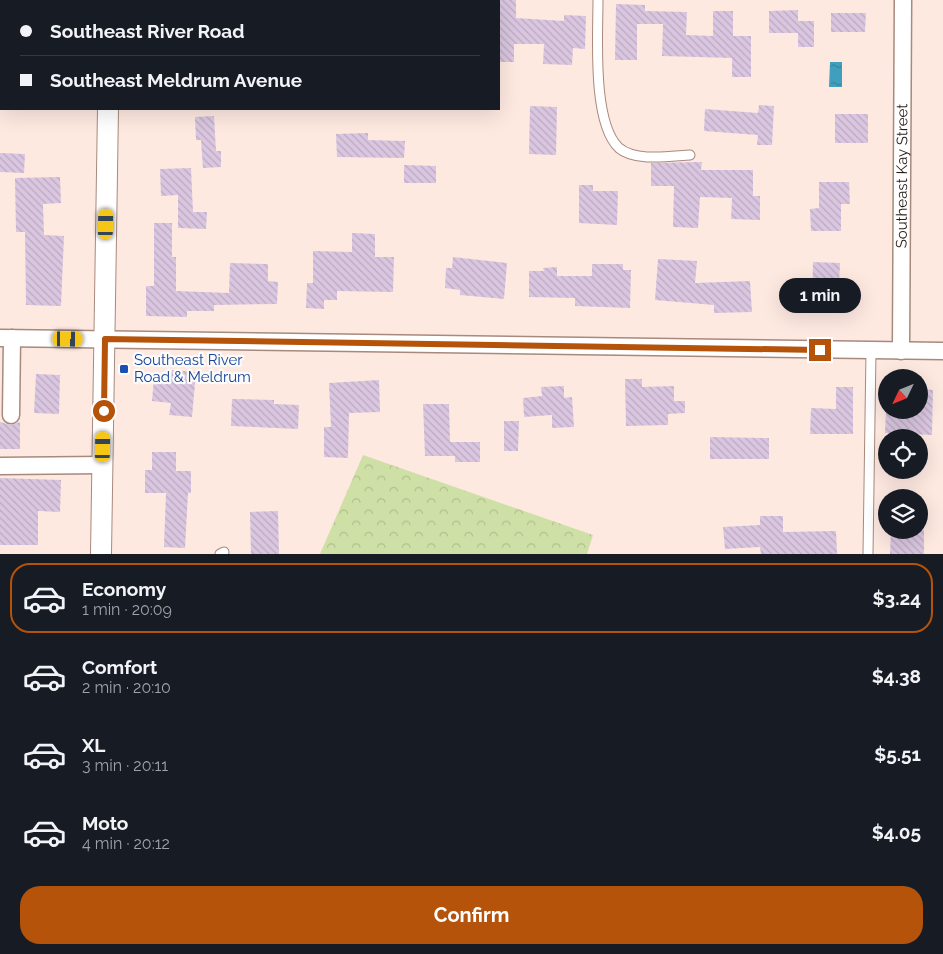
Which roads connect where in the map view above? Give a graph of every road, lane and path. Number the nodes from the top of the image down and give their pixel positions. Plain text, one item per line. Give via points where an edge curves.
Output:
1 (598, 0) edge
2 (903, 0) edge
3 (108, 110) edge
4 (690, 155) dead end
5 (6, 338) edge
6 (105, 339) junction
7 (871, 351) junction
8 (901, 351) junction
9 (943, 351) edge
10 (11, 415) dead end
11 (103, 465) junction
12 (0, 466) edge
13 (101, 554) edge
14 (868, 554) edge

1 - 4 lane via 600,106 606,129 620,149 644,157
2 - 8 street, Southeast Kay Street
3 - 6 street
5 - 6 street
5 - 10 street
6 - 7 street
6 - 11 street
7 - 8 street
7 - 14 lane
8 - 9 street
11 - 12 street
11 - 13 street

